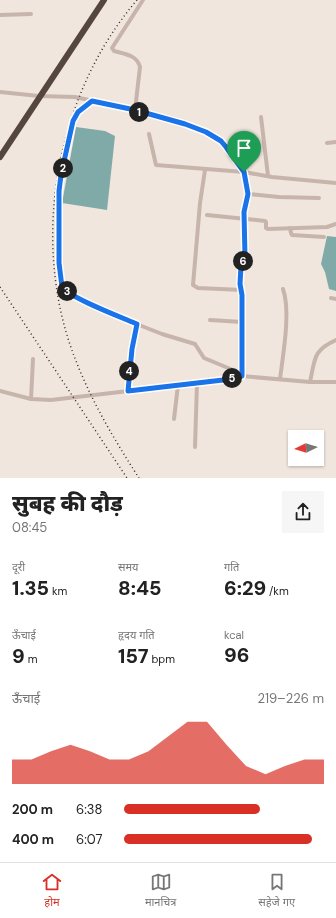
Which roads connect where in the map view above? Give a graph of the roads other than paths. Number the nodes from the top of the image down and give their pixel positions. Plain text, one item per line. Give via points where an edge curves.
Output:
1 (104, 0) edge
2 (143, 0) edge
3 (31, 14) dead end
4 (0, 15) edge
5 (0, 92) edge
6 (39, 96) junction
7 (92, 101) junction
8 (135, 110) junction
9 (261, 117) dead end
10 (149, 134) dead end
11 (336, 142) edge
12 (327, 143) dead end
13 (0, 157) edge
14 (205, 170) junction
15 (244, 172) junction
16 (268, 176) junction
17 (336, 183) edge
18 (248, 194) junction
19 (319, 198) dead end
20 (207, 215) dead end
21 (245, 220) junction
22 (336, 224) edge
23 (290, 228) junction
24 (324, 237) dead end
25 (283, 289) dead end
26 (242, 290) junction
27 (210, 320) dead end
28 (242, 322) junction
29 (137, 324) junction
30 (336, 340) edge
31 (33, 359) dead end
32 (240, 377) junction
33 (280, 379) junction
34 (310, 382) junction
35 (336, 382) edge
36 (197, 383) junction
37 (178, 385) junction
38 (0, 391) edge
39 (128, 391) junction
40 (31, 398) junction
41 (174, 419) dead end
42 (195, 446) dead end

1 - 6 highway
2 - 8 street via 112,48 138,61 140,67
3 - 4 street
5 - 6 street
6 - 7 street via 75,97
6 - 13 highway
7 - 8 street
7 - 29 street via 78,112 73,121 61,175 61,284 64,290 106,312
8 - 15 street via 206,132 221,141
9 - 16 street
10 - 14 street via 156,165
11 - 12 street
14 - 15 street
14 - 26 street via 193,286
15 - 16 street
15 - 18 street
16 - 17 street
18 - 19 street
18 - 21 street
20 - 21 street
21 - 23 street via 266,222 268,229
21 - 26 street via 245,257 241,266
22 - 23 street via 327,227
23 - 24 street via 292,235
25 - 33 street via 286,316
26 - 28 street
27 - 28 street
28 - 32 street
29 - 32 street via 194,344 204,358 233,370
29 - 39 street
30 - 34 street via 321,348 316,356
31 - 40 street
32 - 33 street
32 - 36 street
33 - 34 street
34 - 35 street
36 - 37 street
36 - 42 street
37 - 39 street
37 - 41 street
38 - 40 street
39 - 40 street via 51,400

